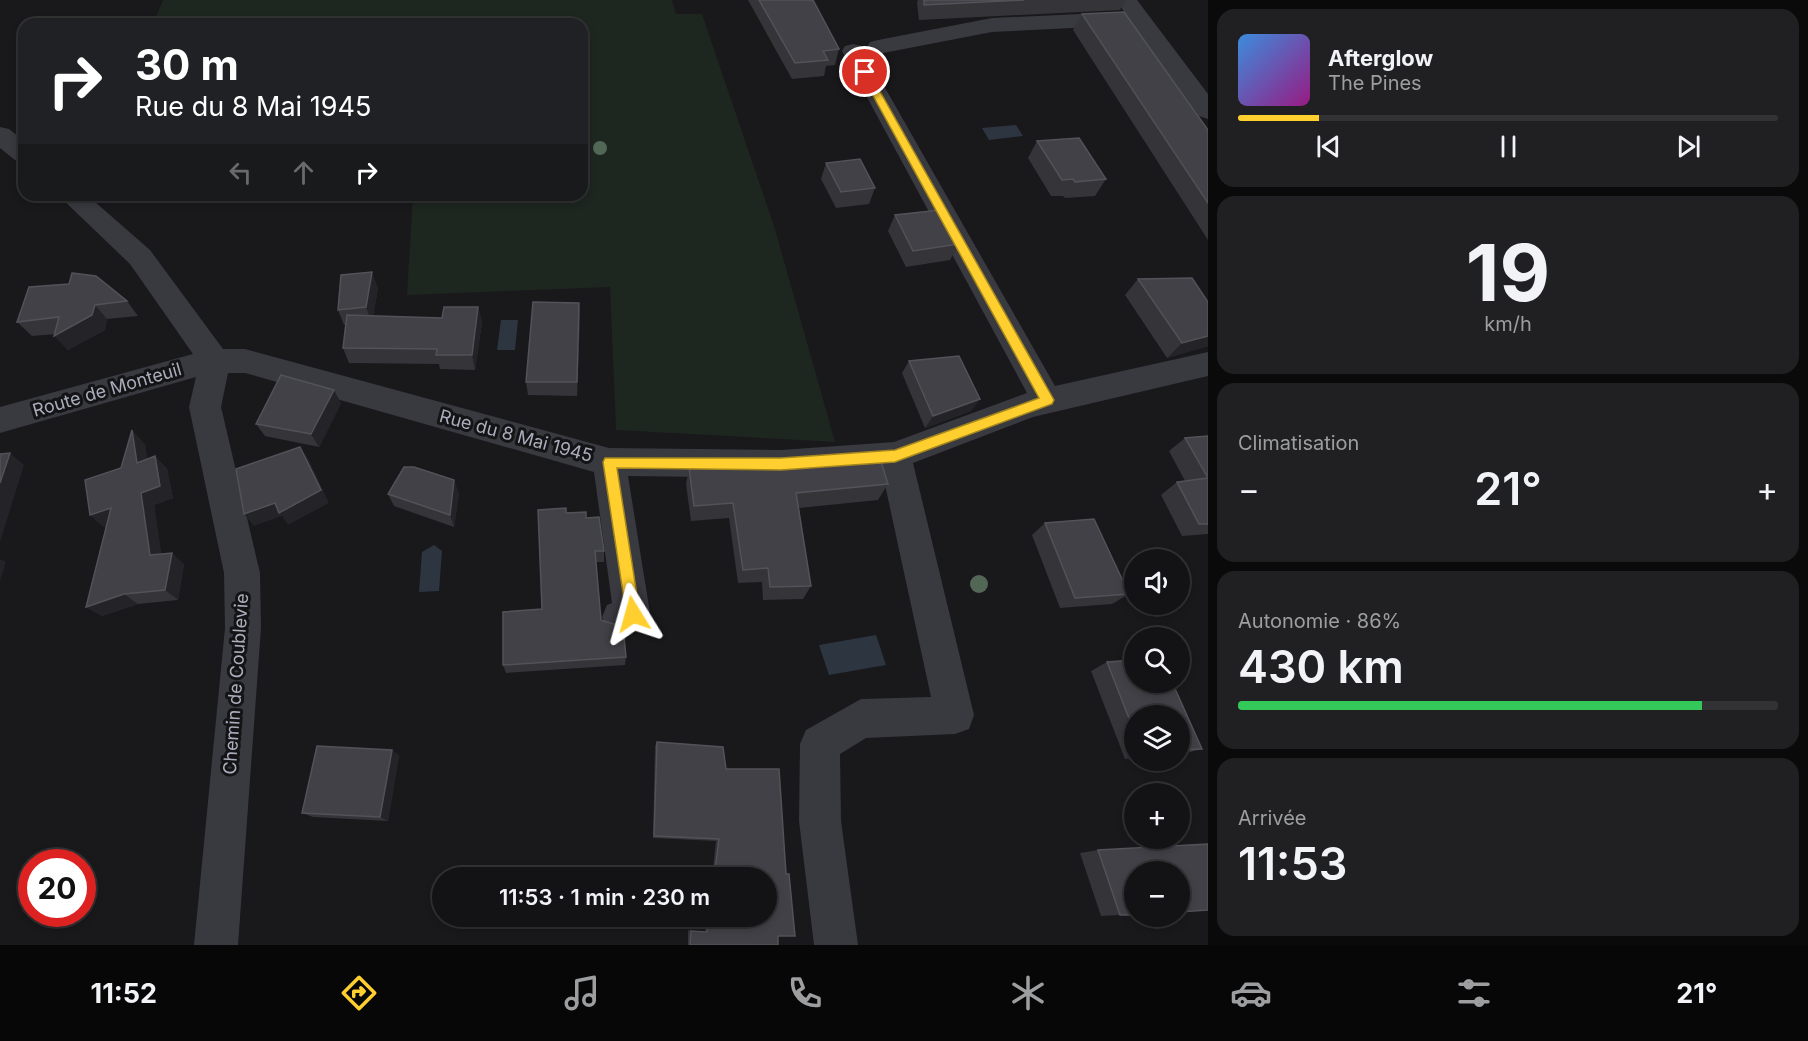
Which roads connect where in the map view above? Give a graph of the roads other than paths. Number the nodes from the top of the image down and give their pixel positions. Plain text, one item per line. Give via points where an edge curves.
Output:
1 (1133, 9) edge
2 (1208, 111) edge
3 (0, 135) edge
4 (18, 149) edge
5 (78, 201) edge
6 (215, 362) junction
7 (1206, 368) edge
8 (1047, 400) junction
9 (0, 420) edge
10 (895, 456) junction
11 (609, 462) junction
12 (620, 617) dead end
13 (216, 945) edge
14 (836, 945) edge

1 - 2 street
1 - 8 street via 992,25 866,49
3 - 4 street
5 - 6 street via 140,257
6 - 9 street, Route de Monteuil
6 - 11 street, Rue du 8 Mai 1945 via 245,361
6 - 13 street, Chemin de Coublevie via 206,407 242,573 243,628
7 - 8 street, Rue du 8 Mai 1945
8 - 10 street, Rue du 8 Mai 1945
10 - 11 street, Rue du 8 Mai 1945 via 781,464
10 - 14 street via 955,715 861,719 820,744 820,821
11 - 12 street via 633,614

